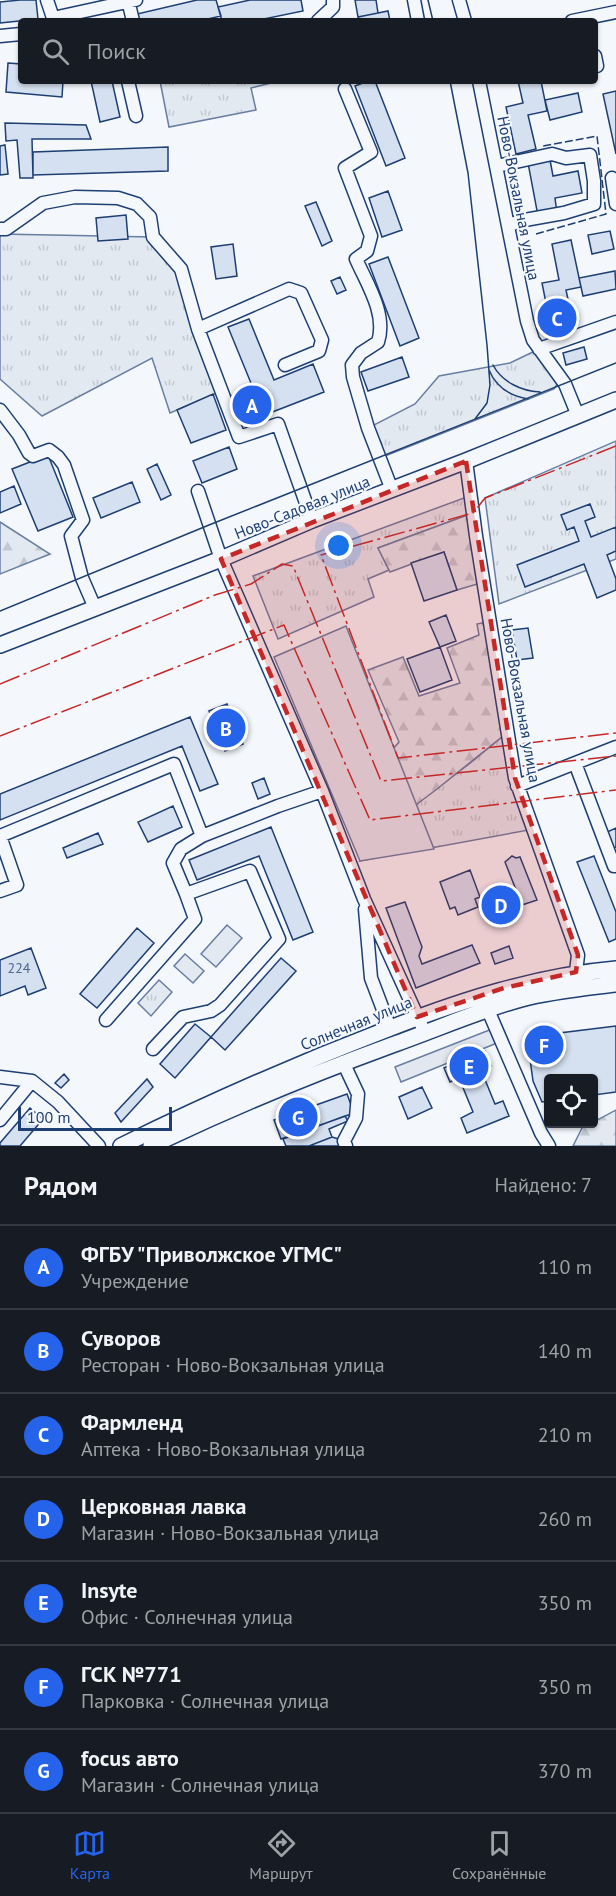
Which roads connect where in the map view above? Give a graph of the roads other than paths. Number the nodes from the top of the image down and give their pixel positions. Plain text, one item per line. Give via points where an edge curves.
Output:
1 (46, 0) edge
2 (333, 0) edge
3 (414, 0) edge
4 (459, 0) edge
5 (131, 1) edge
6 (616, 12) edge
7 (52, 18) edge
8 (56, 18) edge
9 (133, 18) edge
10 (321, 18) edge
11 (417, 18) edge
12 (464, 18) edge
13 (594, 18) edge
14 (18, 34) edge
15 (0, 36) edge
16 (129, 84) edge
17 (480, 84) edge
18 (345, 89) dead end
19 (136, 116) dead end
20 (496, 166) junction
21 (612, 178) dead end
22 (616, 204) edge
23 (509, 226) junction
24 (0, 229) edge
25 (616, 322) edge
26 (198, 329) junction
27 (539, 349) junction
28 (285, 365) dead end
29 (616, 400) edge
30 (0, 410) edge
31 (578, 416) junction
32 (466, 461) junction
33 (392, 490) junction
34 (198, 491) dead end
35 (312, 520) junction
36 (221, 559) junction
37 (95, 608) junction
38 (0, 645) edge
39 (616, 747) edge
40 (575, 763) junction
41 (517, 786) junction
42 (322, 792) junction
43 (202, 836) junction
44 (616, 866) edge
45 (0, 891) edge
46 (186, 894) junction
47 (364, 899) junction
48 (616, 969) edge
49 (576, 972) junction
50 (616, 984) edge
51 (488, 1010) junction
52 (417, 1017) junction
53 (106, 1020) dead end
54 (390, 1028) junction
55 (425, 1033) junction
56 (153, 1050) dead end
57 (343, 1062) junction
58 (0, 1077) edge
59 (32, 1081) junction
60 (0, 1120) edge
61 (99, 1146) edge
62 (121, 1146) edge
63 (152, 1146) edge
64 (346, 1146) edge
65 (549, 1146) edge

1 - 7 street
2 - 10 street via 333,7
3 - 11 street
4 - 12 street
5 - 8 street
5 - 9 street
6 - 13 street
14 - 15 street
16 - 19 street
17 - 20 street, Ново-Вокзальная улица
18 - 33 street via 371,152 345,168 371,236 367,251 356,259 380,315 381,332 378,342 361,352 352,364 352,377
20 - 23 street, Ново-Вокзальная улица
20 - 23 street via 552,154 566,158 590,155 594,204
21 - 22 street
23 - 27 street, Ново-Вокзальная улица via 527,321
24 - 26 street via 6,229 44,202 75,197 118,198 138,204 150,217 153,237 181,268
25 - 27 street
26 - 28 street via 289,289 301,293 322,340 319,351
26 - 35 street via 239,436 278,424
27 - 31 street, Ново-Вокзальная улица via 565,384
29 - 31 main road, Ново-Садовая улица
30 - 37 street via 29,453 33,456 49,450 64,465 83,520 71,536
31 - 32 main road, Ново-Садовая улица
32 - 33 main road, Ново-Садовая улица
32 - 41 street, Ново-Вокзальная улица
33 - 35 main road, Ново-Садовая улица
34 - 36 street
35 - 36 main road, Ново-Садовая улица
36 - 37 main road, Ново-Садовая улица
36 - 42 street
37 - 38 main road, Ново-Садовая улица
39 - 40 street
40 - 41 street
40 - 44 street
41 - 49 street, Ново-Вокзальная улица via 578,956
42 - 43 street
42 - 47 street
43 - 45 street via 174,764 0,836 17,885
43 - 46 street via 181,849 173,862
46 - 53 street via 195,918
46 - 56 street via 250,871 279,939 220,1005 180,1019
47 - 52 street
47 - 54 street via 371,978
48 - 49 main road, Солнечная улица
49 - 52 main road, Солнечная улица via 504,988
50 - 51 main road, Солнечная улица via 532,997
51 - 55 main road, Солнечная улица
51 - 65 street
52 - 54 main road, Солнечная улица
52 - 55 street
54 - 62 main road, Солнечная улица via 213,1101
55 - 57 main road, Солнечная улица
57 - 63 main road, Солнечная улица
57 - 64 street via 358,1094 356,1118 344,1141
58 - 59 street
59 - 60 street
59 - 61 street via 58,1102

